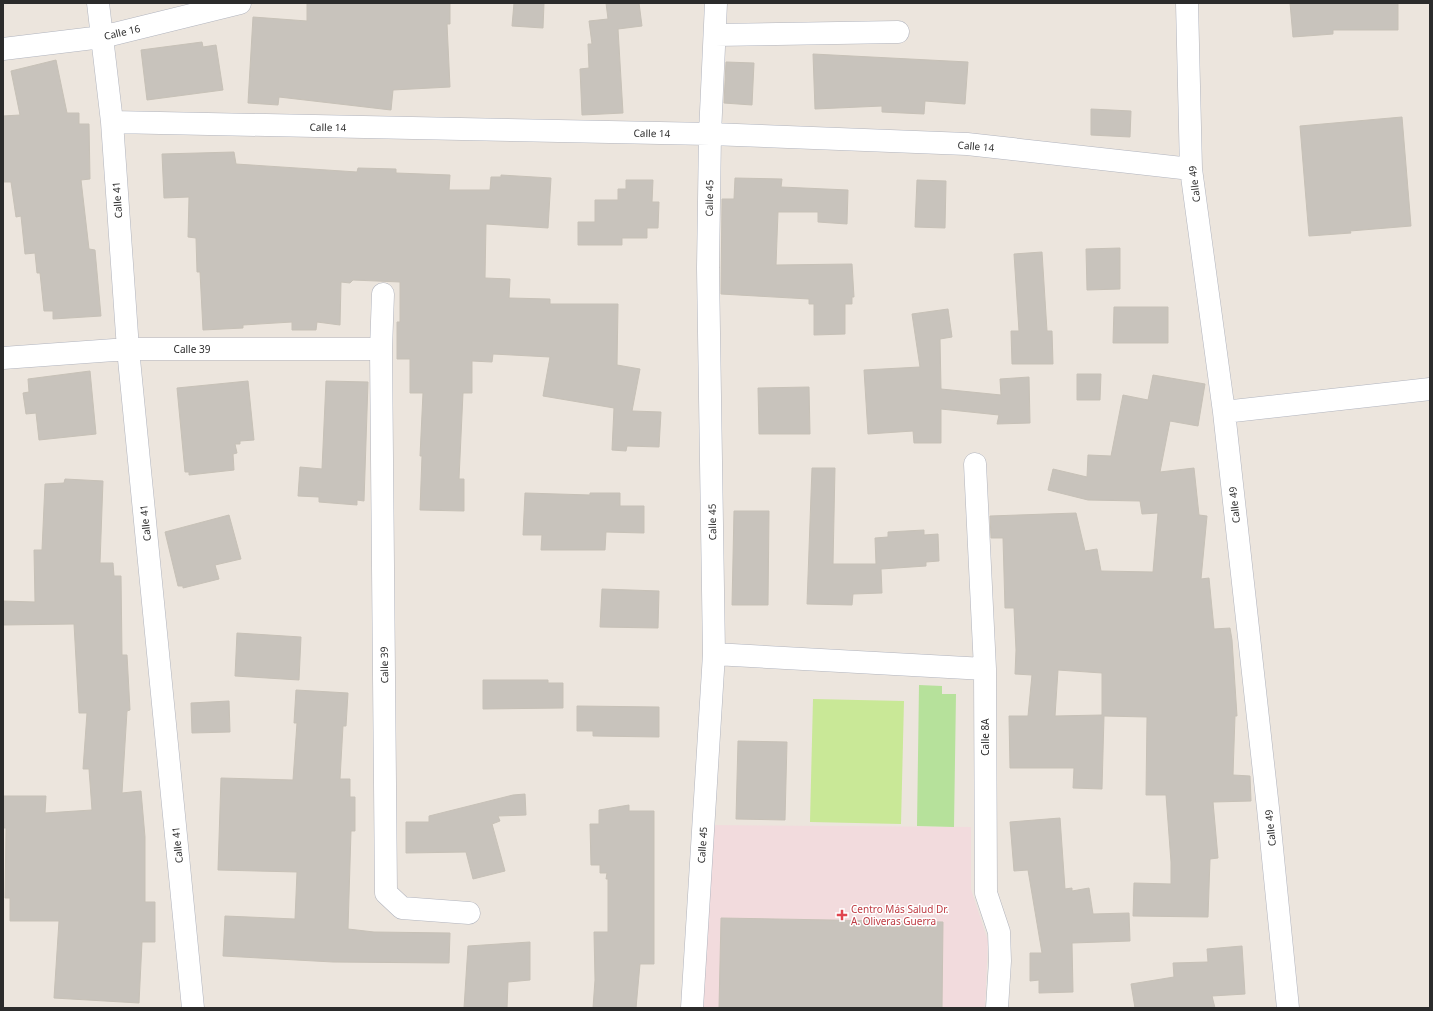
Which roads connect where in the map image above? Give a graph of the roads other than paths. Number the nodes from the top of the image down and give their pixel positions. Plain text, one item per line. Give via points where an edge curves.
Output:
1 (98, 3) edge
2 (240, 3) edge
3 (716, 3) edge
4 (1187, 3) edge
5 (898, 32) dead end
6 (715, 35) junction
7 (102, 37) junction
8 (3, 49) edge
9 (112, 122) junction
10 (710, 134) junction
11 (1192, 169) junction
12 (383, 294) dead end
13 (128, 349) junction
14 (381, 349) junction
15 (3, 358) edge
16 (1430, 390) edge
17 (1224, 412) junction
18 (975, 464) dead end
19 (714, 654) junction
20 (985, 669) junction
21 (469, 913) dead end
22 (193, 1008) edge
23 (692, 1008) edge
24 (997, 1008) edge
25 (1288, 1008) edge

1 - 7 street, Calle 41
2 - 7 street, Calle 16
3 - 6 street, Calle 45
4 - 11 street, Calle 49
5 - 6 street
6 - 10 street, Calle 45
7 - 8 street, Calle 16
7 - 9 street, Calle 41
9 - 10 street, Calle 14
9 - 13 street, Calle 41
10 - 11 street, Calle 14 via 967,144
10 - 19 street, Calle 45 via 708,268
11 - 17 street, Calle 49
12 - 14 street, Calle 39
13 - 14 street, Calle 39
13 - 15 street, Calle 39
13 - 22 street, Calle 41
14 - 21 street, Calle 39 via 386,893 402,908
16 - 17 street
17 - 25 street, Calle 49
18 - 20 street, Calle 8A
19 - 20 street
19 - 23 street, Calle 45
20 - 24 street, Calle 8A via 986,893 999,932

